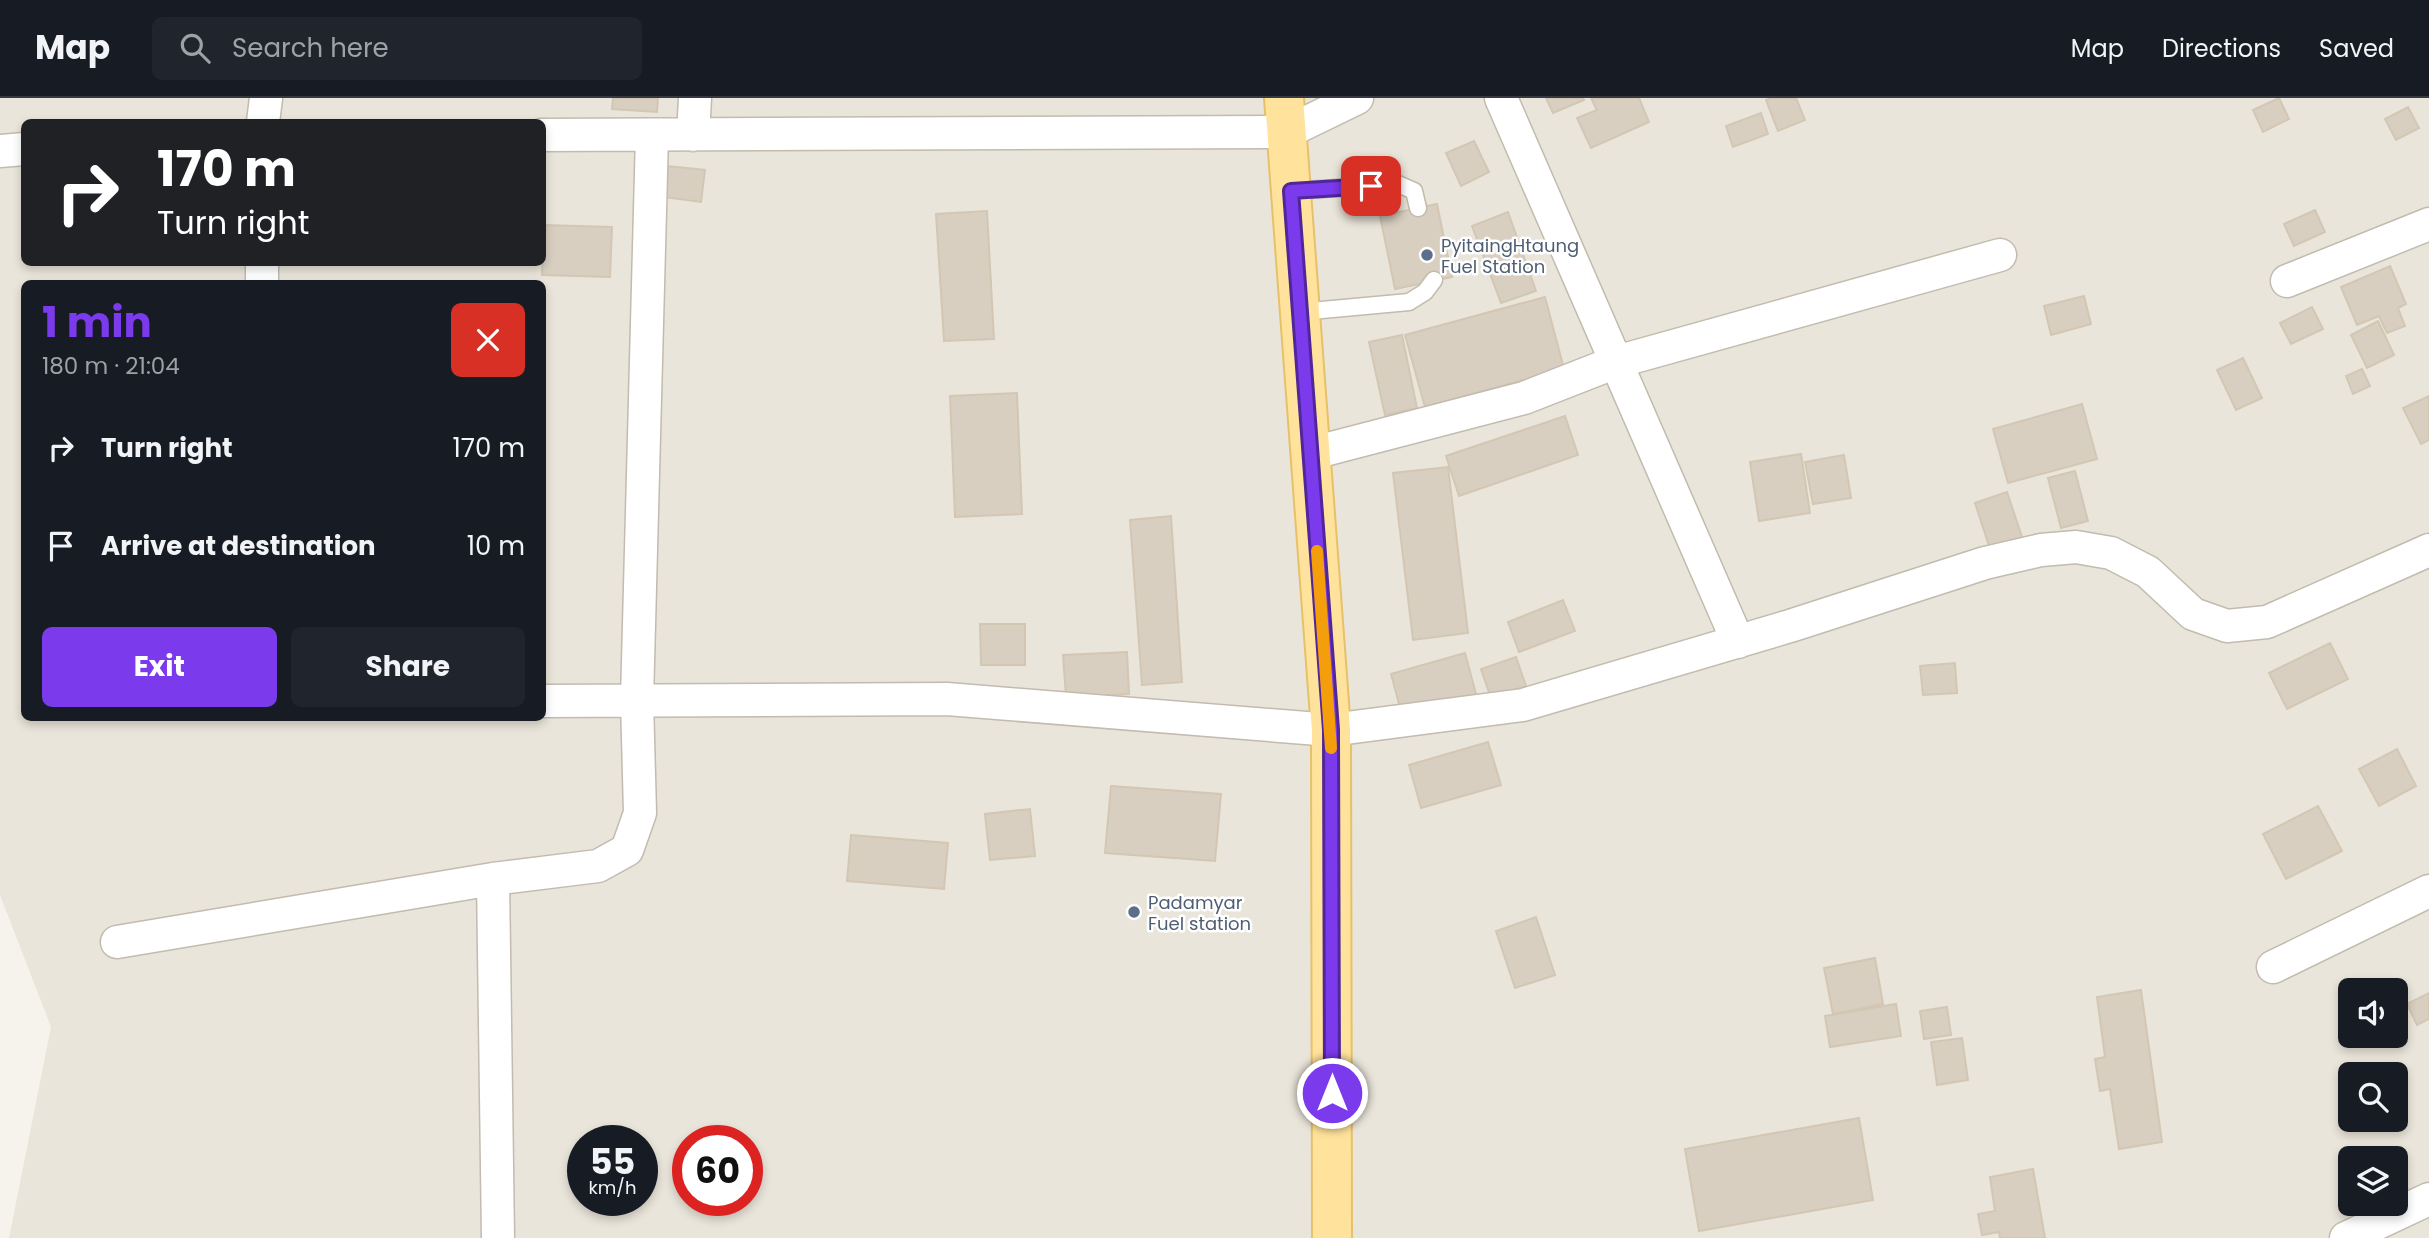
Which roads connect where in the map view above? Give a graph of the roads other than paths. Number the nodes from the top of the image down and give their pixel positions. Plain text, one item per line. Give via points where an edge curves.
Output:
1 (266, 98) edge
2 (695, 98) edge
3 (1357, 98) edge
4 (1501, 98) edge
5 (1285, 115) edge
6 (263, 119) edge
7 (546, 135) edge
8 (652, 135) junction
9 (692, 135) junction
10 (21, 149) edge
11 (0, 151) edge
12 (1291, 191) junction
13 (1418, 208) dead end
14 (2429, 224) edge
15 (2000, 255) dead end
16 (1434, 280) dead end
17 (2287, 282) dead end
18 (1300, 312) junction
19 (1616, 362) junction
20 (1310, 454) junction
21 (2429, 550) edge
22 (1738, 642) junction
23 (637, 700) junction
24 (546, 701) edge
25 (1331, 730) junction
26 (493, 878) junction
27 (2429, 891) edge
28 (117, 942) dead end
29 (2273, 967) dead end
30 (2429, 1199) edge
31 (1334, 1236) edge
32 (498, 1238) edge
33 (2346, 1238) edge

1 - 6 street
2 - 9 street
3 - 5 street
4 - 19 street
5 - 9 street
5 - 12 main road
7 - 8 street
8 - 9 street
8 - 23 street
10 - 11 street
12 - 13 lane via 1398,184 1414,191
12 - 18 main road
14 - 17 street
15 - 19 street
16 - 18 lane via 1409,302
18 - 20 main road
19 - 20 street via 1524,398
19 - 22 street
20 - 25 main road
21 - 22 street via 2267,622 2227,626 2193,614 2148,572 2111,552 2076,547 2041,550 1985,563
22 - 25 street via 1523,705
23 - 24 street
23 - 25 street via 947,699
23 - 26 street via 640,813 627,850 598,866
25 - 31 main road
26 - 28 street
26 - 32 street
27 - 29 street
30 - 33 street

